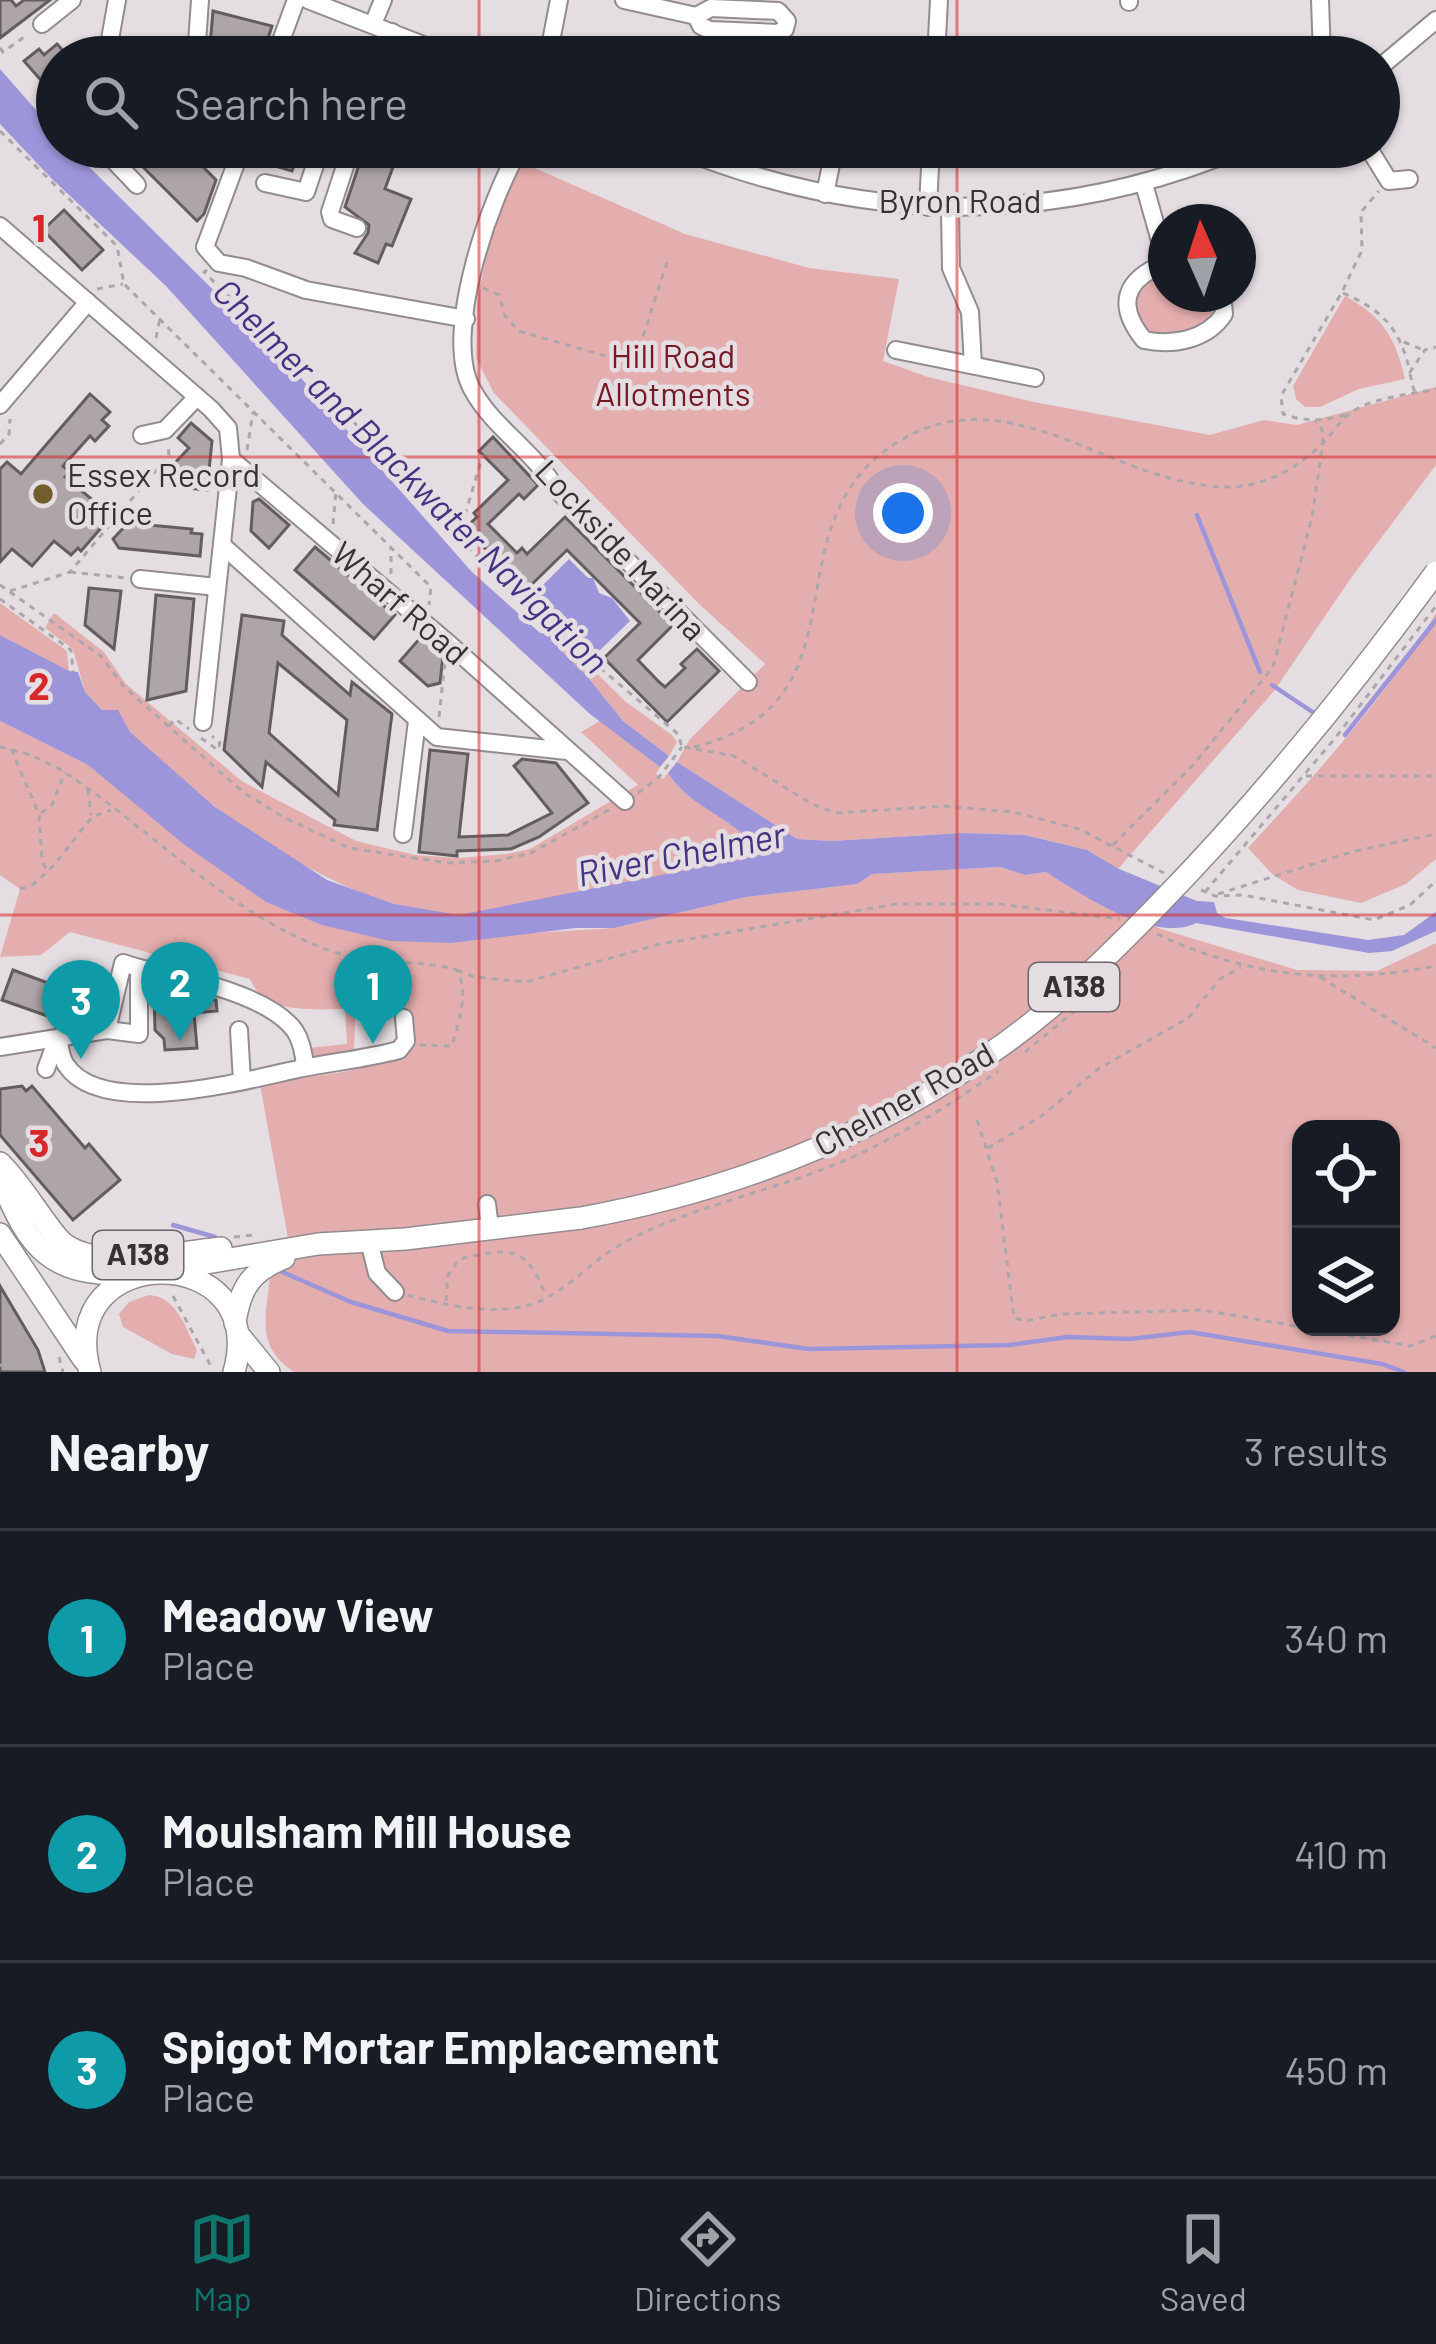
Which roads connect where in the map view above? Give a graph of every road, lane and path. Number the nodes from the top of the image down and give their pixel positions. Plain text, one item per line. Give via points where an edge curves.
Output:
1 (72, 0) edge
2 (117, 0) edge
3 (200, 0) edge
4 (296, 0) edge
5 (308, 0) edge
6 (383, 0) edge
7 (559, 0) edge
8 (624, 0) edge
9 (939, 0) edge
10 (1320, 0) edge
11 (696, 16) dead end
12 (1436, 20) edge
13 (42, 24) joint
14 (373, 24) junction
15 (392, 32) junction
16 (106, 36) edge
17 (197, 36) edge
18 (283, 36) edge
19 (391, 36) edge
20 (402, 36) edge
21 (552, 36) edge
22 (937, 36) edge
23 (1321, 36) edge
24 (0, 48) edge
25 (1400, 50) edge
26 (0, 131) edge
27 (36, 168) edge
28 (36, 168) edge
29 (121, 168) edge
30 (234, 168) edge
31 (314, 168) edge
32 (344, 168) edge
33 (508, 168) edge
34 (742, 168) edge
35 (830, 168) edge
36 (930, 168) edge
37 (1188, 168) edge
38 (1381, 168) edge
39 (1409, 179) dead end
40 (1389, 181) junction
41 (265, 183) dead end
42 (1144, 184) junction
43 (137, 185) dead end
44 (825, 194) junction
45 (1150, 204) edge
46 (928, 207) junction
47 (950, 208) junction
48 (0, 226) edge
49 (357, 228) dead end
50 (668, 259) dead end
51 (219, 263) junction
52 (1148, 271) edge
53 (124, 284) junction
54 (470, 287) junction
55 (1342, 292) junction
56 (83, 297) junction
57 (1224, 312) edge
58 (161, 316) junction
59 (466, 320) junction
60 (1402, 341) junction
61 (1436, 346) edge
62 (896, 350) dead end
63 (1425, 350) junction
64 (152, 357) junction
65 (974, 365) junction
66 (1410, 372) junction
67 (1035, 378) dead end
68 (1436, 389) edge
69 (1415, 394) junction
70 (197, 398) junction
71 (1, 404) edge
72 (253, 410) junction
73 (1348, 414) junction
74 (1315, 420) junction
75 (165, 430) junction
76 (142, 435) dead end
77 (1323, 443) junction
78 (0, 444) edge
79 (483, 455) dead end
80 (238, 464) junction
81 (336, 493) junction
82 (458, 538) junction
83 (331, 543) junction
84 (222, 545) junction
85 (391, 547) junction
86 (70, 572) junction
87 (1436, 572) edge
88 (140, 579) joint
89 (0, 585) edge
90 (217, 587) junction
91 (431, 587) dead end
92 (8, 591) junction
93 (391, 594) junction
94 (0, 599) edge
95 (447, 642) junction
96 (74, 672) dead end
97 (748, 682) dead end
98 (417, 721) junction
99 (203, 722) dead end
100 (436, 737) junction
101 (0, 747) edge
102 (694, 747) junction
103 (10, 748) junction
104 (680, 749) junction
105 (567, 751) junction
106 (65, 772) junction
107 (1303, 776) dead end
108 (1436, 776) edge
109 (87, 787) junction
110 (625, 801) junction
111 (113, 809) junction
112 (39, 814) junction
113 (92, 817) junction
114 (1436, 834) edge
115 (404, 835) dead end
116 (1112, 846) junction
117 (47, 871) junction
118 (1164, 873) dead end
119 (1436, 880) edge
120 (20, 889) dead end
121 (1201, 890) dead end
122 (1214, 896) junction
123 (1137, 926) dead end
124 (1156, 934) dead end
125 (1436, 966) edge
126 (1242, 967) junction
127 (139, 968) junction
128 (457, 970) junction
129 (1318, 976) junction
130 (404, 1018) dead end
131 (106, 1030) junction
132 (239, 1030) dead end
133 (58, 1038) junction
134 (406, 1041) junction
135 (0, 1046) edge
136 (1436, 1048) edge
137 (305, 1067) junction
138 (46, 1069) dead end
139 (242, 1081) junction
140 (977, 1120) dead end
141 (986, 1149) junction
142 (0, 1163) edge
143 (0, 1177) edge
144 (487, 1204) dead end
145 (490, 1228) junction
146 (0, 1234) edge
147 (273, 1234) dead end
148 (226, 1238) dead end
149 (370, 1241) junction
150 (318, 1244) junction
151 (140, 1274) junction
152 (166, 1277) junction
153 (395, 1292) dead end
154 (548, 1299) dead end
155 (446, 1303) dead end
156 (236, 1328) junction
157 (1436, 1336) edge
158 (0, 1365) edge
159 (13, 1367) dead end
160 (88, 1369) edge
161 (224, 1371) edge
162 (268, 1372) edge

1 - 13 street
2 - 16 street
3 - 17 street
4 - 18 street
5 - 14 street
6 - 14 street
7 - 21 street
8 - 11 street
9 - 22 street
10 - 23 street
12 - 25 street
13 - 24 path
14 - 15 street
15 - 19 street
15 - 20 street
26 - 27 path
28 - 53 path via 117,246
29 - 43 street
30 - 51 street via 205,247
31 - 41 street via 305,192
32 - 49 street via 330,216
33 - 54 street, Lockside Marina via 480,234
34 - 44 street, Byron Road
35 - 44 street
36 - 46 street
37 - 42 street, Byron Road
38 - 40 street
39 - 40 street
40 - 55 path via 1361,212 1362,250
42 - 45 street
42 - 47 street, Byron Road via 1069,200
44 - 46 street, Byron Road
46 - 47 street, Byron Road
47 - 65 street via 951,268 970,312
48 - 56 street, Wharf Road
50 - 54 path via 637,355 626,362 519,331 499,295
51 - 59 street via 306,290
51 - 82 path via 204,272 327,392
52 - 57 street via 1136,277 1128,303 1144,340 1162,344 1205,333
53 - 56 path
53 - 58 path
54 - 59 street, Lockside Marina
55 - 60 path via 1382,315
55 - 74 path via 1281,396 1283,414
56 - 64 street, Wharf Road
56 - 71 street
58 - 64 path
58 - 72 path
59 - 97 street, Lockside Marina via 469,384 556,489
60 - 63 path
60 - 66 path
61 - 63 path
62 - 65 street
63 - 66 path
64 - 70 street, Wharf Road
65 - 67 street
66 - 69 path
68 - 69 path
69 - 73 path
70 - 75 street
70 - 80 street, Wharf Road via 228,428
71 - 78 path via 10,418
72 - 80 path
72 - 81 path
73 - 74 path
73 - 77 path
74 - 77 path
75 - 76 street
75 - 86 path via 169,454
77 - 102 path via 1279,476 1230,487 1159,474 994,418 926,428 887,449 845,492 825,537 810,639 790,683 758,717
77 - 116 path via 1274,667
79 - 82 path
80 - 83 street, Wharf Road
80 - 84 street
81 - 83 path
81 - 85 path
82 - 104 path via 678,734
83 - 93 street, Wharf Road
84 - 90 street
84 - 98 street
85 - 91 path
85 - 93 path
86 - 88 path
86 - 92 path
87 - 145 main road, Chelmer Road / A138, bridge via 1368,666 1201,862 1102,963 986,1056 807,1154 715,1187 581,1218
88 - 90 street
89 - 92 path
90 - 99 street
92 - 110 path via 101,656 124,687 243,792 349,848 447,863 495,861 531,853
93 - 95 street, Wharf Road
94 - 96 path via 71,650
95 - 100 path
95 - 105 street, Wharf Road
98 - 100 street
98 - 115 street
100 - 105 street
101 - 103 path
102 - 104 path
102 - 116 path via 734,756 836,813 978,807 1063,825
103 - 106 path
103 - 112 path
104 - 110 path
105 - 110 street, Wharf Road
106 - 109 path
106 - 112 path via 52,805
107 - 108 path
109 - 111 path
109 - 113 path
111 - 113 path
111 - 128 path via 226,896 292,934 354,958
112 - 117 path
113 - 117 path
114 - 122 path via 1355,850
116 - 118 path
117 - 120 path
119 - 122 path via 1410,905 1374,920
121 - 122 path
123 - 128 path via 1036,907 896,904 660,944 526,982
124 - 126 path
125 - 129 path
126 - 129 path
126 - 141 path via 1220,979 1188,1018 1098,1069
127 - 131 street via 123,963
127 - 131 street via 139,1034
127 - 137 street via 268,1009 300,1039
128 - 134 path via 463,982 452,1046
129 - 136 path
130 - 134 street
131 - 133 street
132 - 139 street
133 - 135 street
133 - 138 street
133 - 139 street via 64,1063 100,1086 143,1093
134 - 137 street via 379,1056
137 - 139 street
140 - 141 path
141 - 157 path via 1014,1318 1203,1310 1409,1346
142 - 150 main road, A138 via 77,1253 108,1258
143 - 151 main road, Chelmer Road via 25,1228 63,1267
144 - 145 street
145 - 149 main road, Chelmer Road / A138
146 - 160 main road
147 - 148 path
149 - 150 main road, Chelmer Road / A138
149 - 153 street via 377,1274
150 - 152 main road, Chelmer Road / A138
150 - 156 main road, Chelmer Road / A138 via 260,1267 246,1282
151 - 152 main road, Chelmer Road
151 - 160 main road via 105,1294 92,1315
152 - 156 main road via 201,1281
152 - 161 path
154 - 155 path via 530,1260 519,1252 488,1253 459,1259 448,1275
156 - 161 main road, Chelmer Road
156 - 162 main road
158 - 159 path

